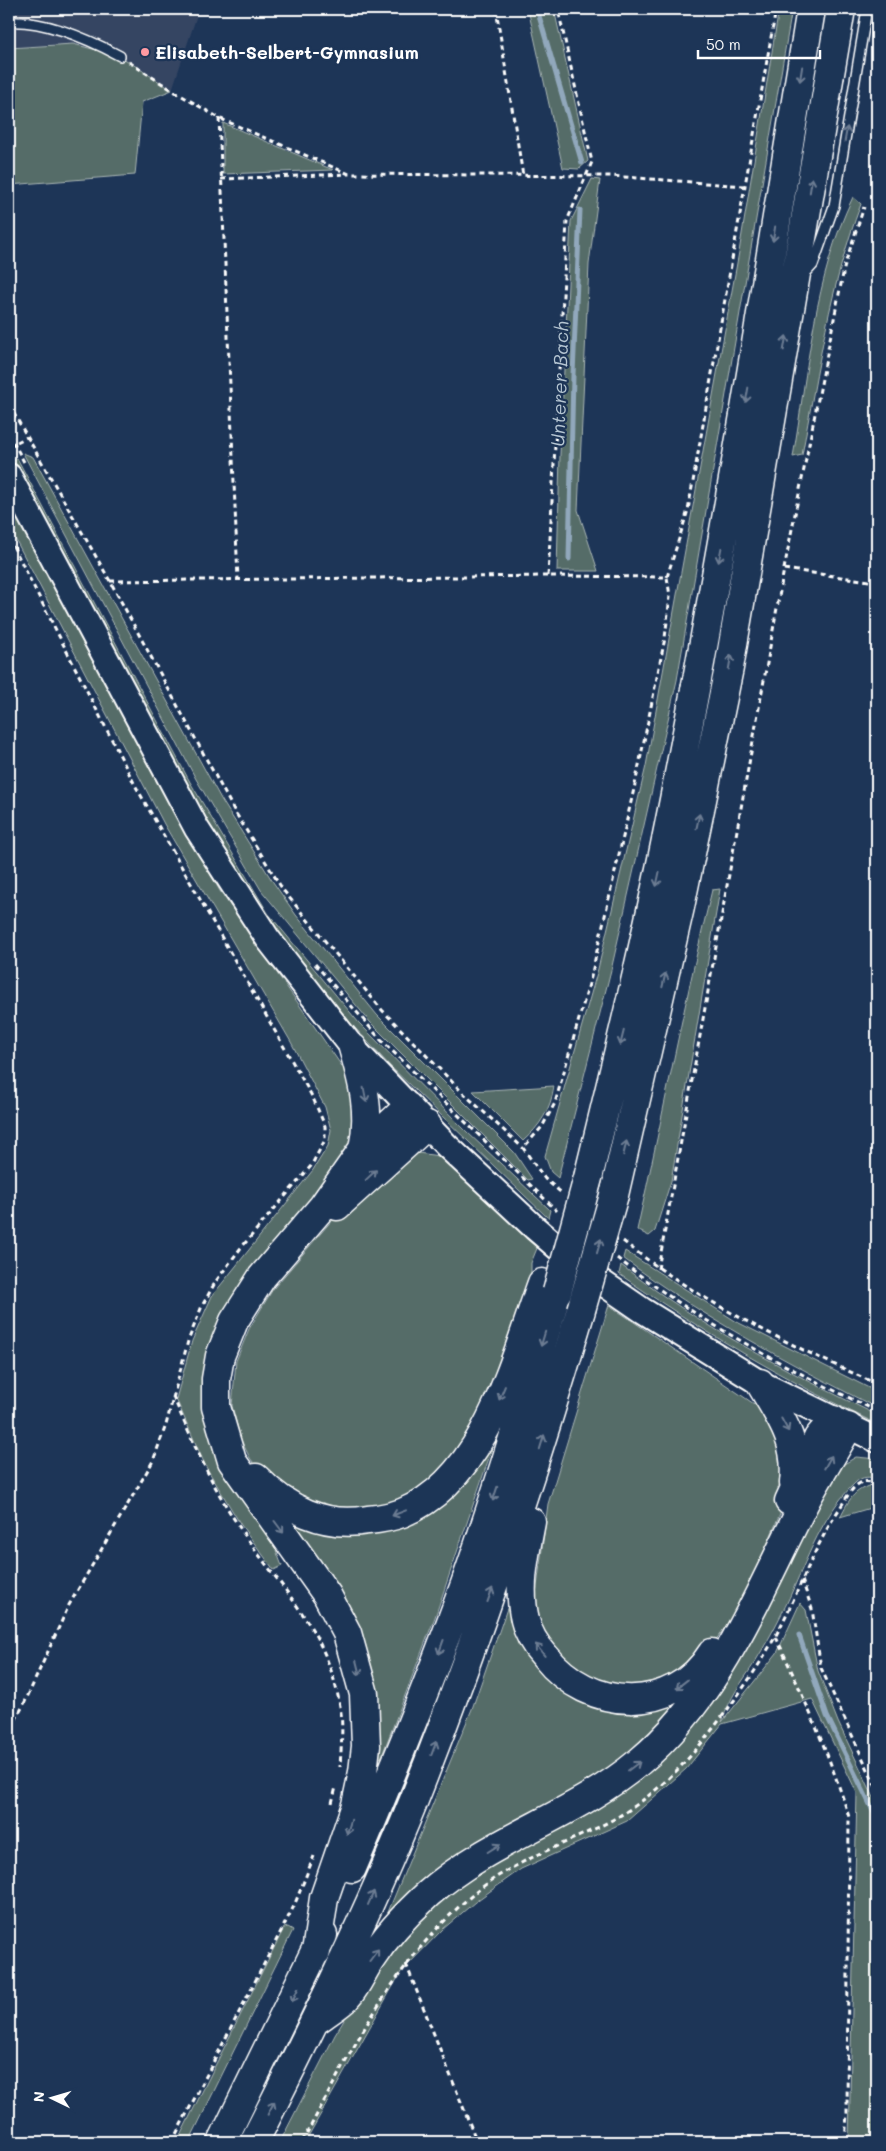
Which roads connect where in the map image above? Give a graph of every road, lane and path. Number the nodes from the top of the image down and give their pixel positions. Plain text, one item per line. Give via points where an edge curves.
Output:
1 (496, 9) edge
2 (558, 9) edge
3 (776, 9) edge
4 (811, 9) edge
5 (841, 9) edge
6 (867, 9) edge
7 (9, 22) edge
8 (120, 56) joint
9 (219, 118) junction
10 (349, 174) junction
11 (523, 176) junction
12 (584, 177) junction
13 (221, 179) junction
14 (745, 186) junction
15 (864, 207) dead end
16 (796, 285) junction
17 (9, 405) edge
18 (9, 434) edge
19 (26, 437) junction
20 (14, 443) junction
21 (9, 446) edge
22 (18, 472) edge
23 (9, 538) edge
24 (784, 569) junction
25 (548, 576) junction
26 (667, 577) junction
27 (238, 580) junction
28 (110, 581) junction
29 (877, 582) edge
30 (310, 959) dead end
31 (353, 1048) junction
32 (418, 1116) junction
33 (523, 1148) junction
34 (363, 1149) junction
35 (545, 1178) dead end
36 (549, 1206) dead end
37 (623, 1263) dead end
38 (550, 1287) junction
39 (760, 1383) junction
40 (877, 1384) edge
41 (173, 1395) junction
42 (877, 1411) edge
43 (841, 1423) junction
44 (877, 1440) edge
45 (529, 1483) junction
46 (877, 1483) edge
47 (793, 1492) junction
48 (802, 1580) junction
49 (776, 1637) junction
50 (9, 1732) edge
51 (340, 1768) dead end
52 (336, 1785) dead end
53 (877, 1790) edge
54 (330, 1811) dead end
55 (315, 1854) dead end
56 (316, 1952) junction
57 (406, 1964) junction
58 (315, 2022) junction
59 (172, 2142) edge
60 (222, 2142) edge
61 (254, 2142) edge
62 (302, 2142) edge
63 (477, 2142) edge
64 (845, 2142) edge

1 - 11 path
2 - 12 path via 592,162
3 - 14 path
4 -> 38 highway, bridge via 722,543 678,780 627,1019 589,1174 579,1213
16 -> 5 highway
16 -> 6 lane via 813,265 834,206
7 - 8 lane via 29,23 87,38
8 - 9 path
9 - 10 path
9 - 13 path
10 - 11 path
10 - 13 path
11 - 12 path
12 - 14 path via 611,176
12 - 25 path via 567,221
13 - 27 path
14 - 26 path via 688,510
15 - 24 path via 845,264
45 -> 16 highway, bridge via 614,1195 658,1009 744,584
17 - 19 path
18 - 20 path
19 - 20 path
19 - 28 path
20 - 21 path
20 - 22 path
22 - 31 main road via 197,829 268,939
23 - 41 path via 135,784 313,1098 325,1126 325,1140 311,1166 216,1281 188,1341
24 - 29 path
24 - 40 path via 658,1269 742,1318
25 - 26 path
25 - 27 path
26 - 33 path via 670,596 665,638 591,977 555,1103 542,1127
27 - 28 path
28 - 33 path via 235,812 284,890 382,1010 462,1092
30 - 36 path via 381,1040
31 - 32 main road
31 -> 34 highway via 367,1107
32 - 34 highway
38 -> 32 highway via 490,1419 468,1457 449,1480 427,1498 402,1513 383,1518 334,1521 307,1515 285,1504 255,1477 236,1444 225,1407 229,1358 242,1326 271,1283
32 - 39 main road via 494,1190 584,1270
33 - 35 path
34 -> 56 highway via 323,1206 262,1277 234,1321 220,1356 216,1379 216,1407 232,1460 327,1596 346,1633 364,1694 366,1746 362,1772 353,1814 324,1898
37 - 42 path via 726,1332
38 -> 56 highway via 497,1491 459,1600 387,1787
39 - 43 main road
39 -> 47 highway via 788,1430 794,1452
41 - 50 path via 153,1461 69,1605
41 - 51 path via 204,1469 239,1526 301,1609 326,1653 342,1716
43 - 44 main road
43 - 47 highway via 818,1438
58 -> 43 highway via 348,1996 370,1960 400,1922 429,1893 507,1840 606,1787 665,1739 692,1708 718,1669 760,1595
47 -> 45 highway via 750,1590 710,1656 695,1674 674,1690 649,1698 626,1700 582,1689 564,1677 535,1645 525,1621 521,1594 523,1562 532,1519
58 -> 45 highway via 413,1801 479,1628
46 - 48 path via 866,1481 858,1484 847,1497 825,1531
48 - 49 path
48 - 53 path via 812,1609 821,1668
49 - 57 path via 698,1749 655,1790 615,1818 526,1860 482,1887 442,1922
49 - 64 path via 836,1774 849,1817
52 - 54 path
55 - 59 path via 294,1906
56 -> 60 highway
57 - 62 path via 383,1996
57 - 63 path
61 -> 58 highway

